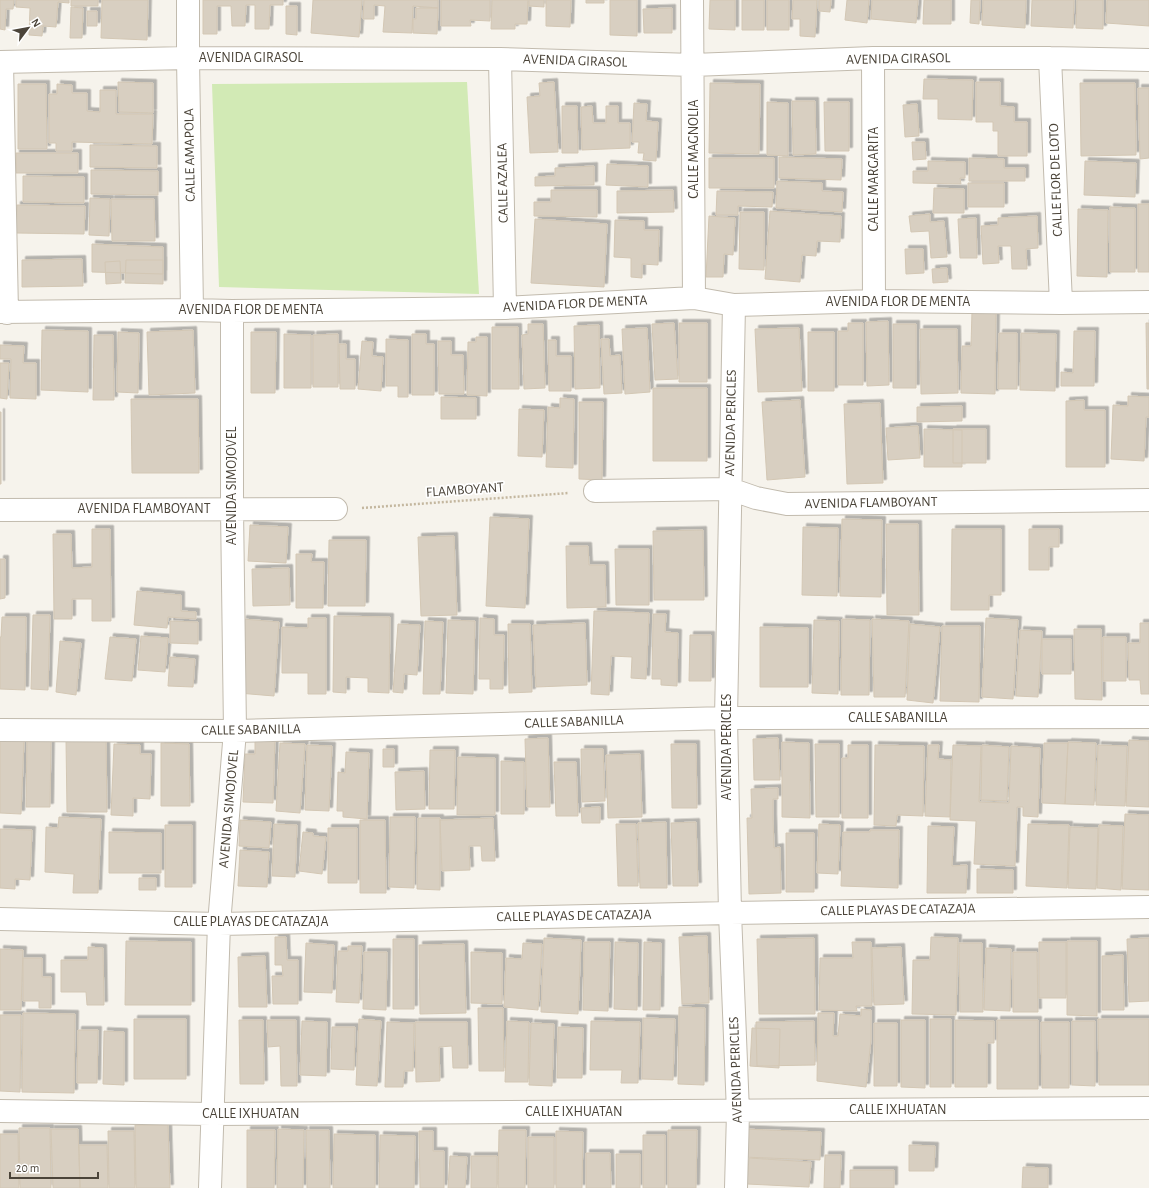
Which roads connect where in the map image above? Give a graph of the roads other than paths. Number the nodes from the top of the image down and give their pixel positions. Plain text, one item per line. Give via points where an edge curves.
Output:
1 (188, 0) edge
2 (692, 0) edge
3 (188, 58) junction
4 (873, 58) junction
5 (1050, 58) junction
6 (500, 59) junction
7 (1149, 60) edge
8 (1, 62) edge
9 (693, 65) junction
10 (694, 298) junction
11 (874, 301) junction
12 (1149, 302) edge
13 (1061, 303) junction
14 (734, 305) junction
15 (506, 308) junction
16 (192, 310) junction
17 (232, 311) junction
18 (4, 312) edge
19 (730, 489) junction
20 (595, 491) road end
21 (1149, 500) edge
22 (232, 509) junction
23 (0, 510) edge
24 (336, 510) road end
25 (1149, 717) edge
26 (726, 718) junction
27 (0, 730) edge
28 (235, 731) junction
29 (1149, 907) edge
30 (730, 913) junction
31 (0, 919) edge
32 (219, 924) junction
33 (1149, 1108) edge
34 (0, 1111) edge
35 (738, 1112) junction
36 (212, 1114) junction
37 (210, 1188) edge
38 (736, 1188) edge

1 - 3 street, CALLE AMAPOLA
2 - 9 street, CALLE MAGNOLIA
3 - 6 street, AVENIDA GIRASOL
3 - 8 street, AVENIDA GIRASOL
3 - 16 street, CALLE AMAPOLA
4 - 5 street, AVENIDA GIRASOL
4 - 9 street, AVENIDA GIRASOL
4 - 11 street, CALLE MARGARITA
5 - 7 street, AVENIDA GIRASOL
5 - 13 street, CALLE FLOR DE LOTO
6 - 9 street, AVENIDA GIRASOL
6 - 15 street, CALLE AZALEA
8 - 18 street
9 - 10 street, CALLE MAGNOLIA
10 - 14 street, AVENIDA FLOR DE MENTA
10 - 15 street, AVENIDA FLOR DE MENTA
11 - 13 street, AVENIDA FLOR DE MENTA
11 - 14 street, AVENIDA FLOR DE MENTA
12 - 13 street, AVENIDA FLOR DE MENTA
14 - 19 street, AVENIDA PERICLES
15 - 17 street, AVENIDA FLOR DE MENTA
16 - 17 street, AVENIDA FLOR DE MENTA
16 - 18 street, AVENIDA FLOR DE MENTA
17 - 22 street, AVENIDA SIMOJOVEL
19 - 20 street, AVENIDA FLAMBOYANT
19 - 21 street, AVENIDA FLAMBOYANT via 756,498 787,504
19 - 26 street, AVENIDA PERICLES
22 - 23 street, AVENIDA FLAMBOYANT
22 - 24 street, AVENIDA FLAMBOYANT
22 - 28 street, AVENIDA SIMOJOVEL
25 - 26 street, CALLE SABANILLA
26 - 28 street, CALLE SABANILLA
26 - 30 street, AVENIDA PERICLES
27 - 28 street, CALLE SABANILLA
28 - 32 street, AVENIDA SIMOJOVEL
29 - 30 street, CALLE PLAYAS DE CATAZAJA
30 - 32 street, CALLE PLAYAS DE CATAZAJA
30 - 35 street, AVENIDA PERICLES
31 - 32 street, CALLE PLAYAS DE CATAZAJA
32 - 36 street, AVENIDA SIMOJOVEL
33 - 35 street, CALLE IXHUATAN
34 - 36 street, CALLE IXHUATAN
35 - 36 street, CALLE IXHUATAN
35 - 38 street, AVENIDA PERICLES
36 - 37 street, AVENIDA SIMOJOVEL

